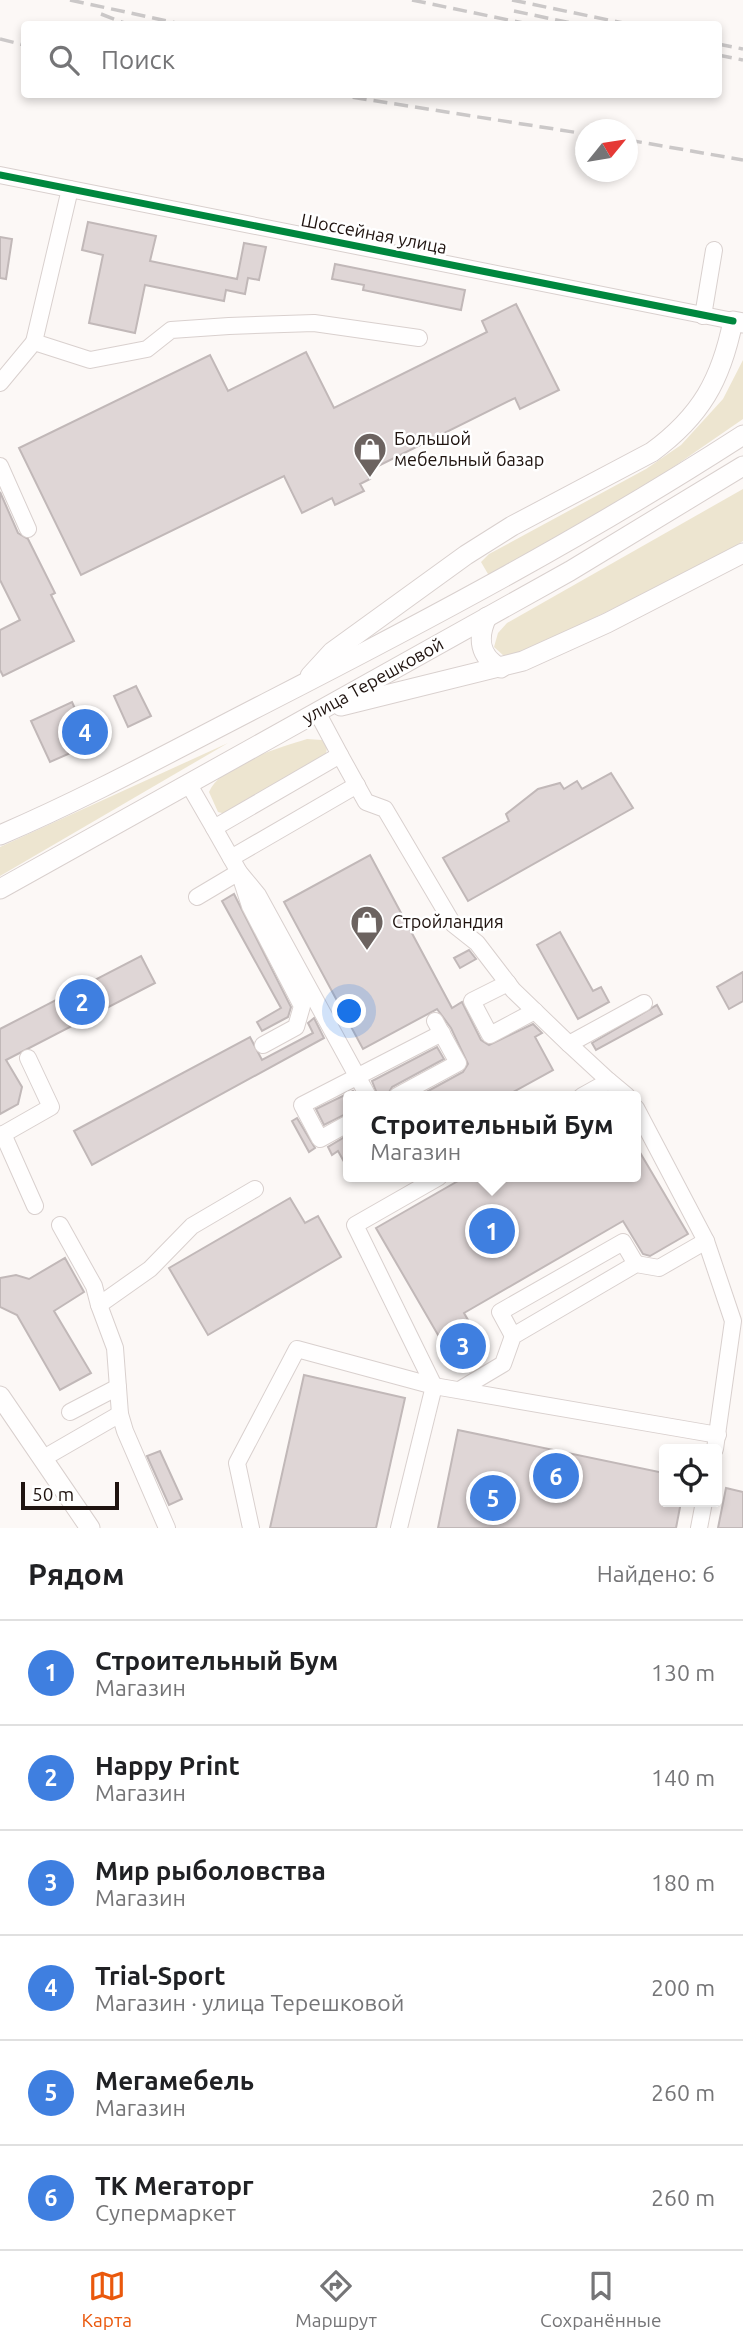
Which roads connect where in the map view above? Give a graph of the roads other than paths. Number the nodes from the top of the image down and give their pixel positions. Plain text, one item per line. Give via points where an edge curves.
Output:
1 (0, 174) edge
2 (70, 189) junction
3 (714, 250) dead end
4 (703, 316) junction
5 (738, 322) edge
6 (419, 338) dead end
7 (34, 342) junction
8 (0, 383) edge
9 (743, 435) edge
10 (0, 466) edge
11 (743, 466) edge
12 (28, 529) dead end
13 (743, 553) edge
14 (467, 555) junction
15 (478, 590) junction
16 (488, 617) junction
17 (501, 668) junction
18 (301, 685) junction
19 (262, 705) junction
20 (317, 712) junction
21 (278, 734) junction
22 (340, 755) junction
23 (188, 783) junction
24 (357, 785) junction
25 (214, 828) junction
26 (0, 835) edge
27 (235, 865) junction
28 (0, 889) edge
29 (197, 897) dead end
30 (508, 983) junction
31 (645, 1003) dead end
32 (535, 1011) junction
33 (569, 1044) junction
34 (263, 1045) dead end
35 (28, 1058) dead end
36 (358, 1076) junction
37 (609, 1082) junction
38 (366, 1091) edge
39 (406, 1091) edge
40 (592, 1091) edge
41 (620, 1091) edge
42 (641, 1119) edge
43 (343, 1126) edge
44 (2, 1135) edge
45 (430, 1182) edge
46 (255, 1189) dead end
47 (35, 1206) dead end
48 (60, 1225) dead end
49 (706, 1241) junction
50 (636, 1264) junction
51 (99, 1305) junction
52 (513, 1336) junction
53 (434, 1386) junction
54 (118, 1387) junction
55 (461, 1389) junction
56 (0, 1396) edge
57 (70, 1412) dead end
58 (120, 1414) junction
59 (717, 1442) edge
60 (42, 1459) junction
61 (704, 1507) edge
62 (90, 1528) edge
63 (167, 1528) edge
64 (251, 1528) edge
65 (400, 1528) edge
66 (699, 1528) edge

1 - 2 street, Шоссейная улица
2 - 4 street, Шоссейная улица
2 - 7 street
3 - 4 street
4 - 5 street, Шоссейная улица
5 - 14 main road via 708,395 673,437
6 - 7 street via 314,323 229,326 171,330 147,349 90,360
7 - 8 street
9 - 15 main road, улица Терешковой
10 - 12 street
11 - 16 main road, улица Терешковой via 630,537
13 - 17 main road via 544,653
14 - 15 main road via 461,575
14 - 18 main road via 332,652
15 - 18 main road, улица Терешковой
16 - 17 main road via 481,630 482,650
16 - 20 main road, улица Терешковой
17 - 20 main road
18 - 19 main road, улица Терешковой
19 - 21 main road
19 - 26 main road, улица Терешковой
20 - 21 main road, улица Терешковой
20 - 22 street
21 - 23 main road, улица Терешковой
22 - 24 street
22 - 25 street
23 - 25 street
23 - 28 main road, улица Терешковой
24 - 27 street
24 - 30 street via 366,802 385,809 453,924 477,943
25 - 27 street
27 - 29 street
27 - 34 street via 250,906 302,1006 296,1027
27 - 36 street via 258,895
30 - 32 street
30 - 32 street via 472,1002 490,1035
31 - 33 street
32 - 33 street
33 - 37 street
35 - 44 street via 51,1107
36 - 38 street
36 - 39 street via 438,1027 458,1063
36 - 43 street via 302,1105 320,1139
37 - 40 street
37 - 41 street
42 - 49 street
44 - 47 street
45 - 53 street via 355,1224
46 - 51 street via 192,1226 150,1269
48 - 51 street via 94,1286
49 - 50 street via 659,1268
49 - 59 street via 733,1321
50 - 52 street
50 - 52 street via 623,1242 500,1312
51 - 54 street via 115,1348
52 - 55 street via 503,1364
53 - 55 street
53 - 64 street via 297,1349 237,1463
53 - 65 street
54 - 57 street
54 - 58 street
55 - 59 street
56 - 60 main road
58 - 60 street
58 - 63 street
60 - 62 main road
61 - 66 street

